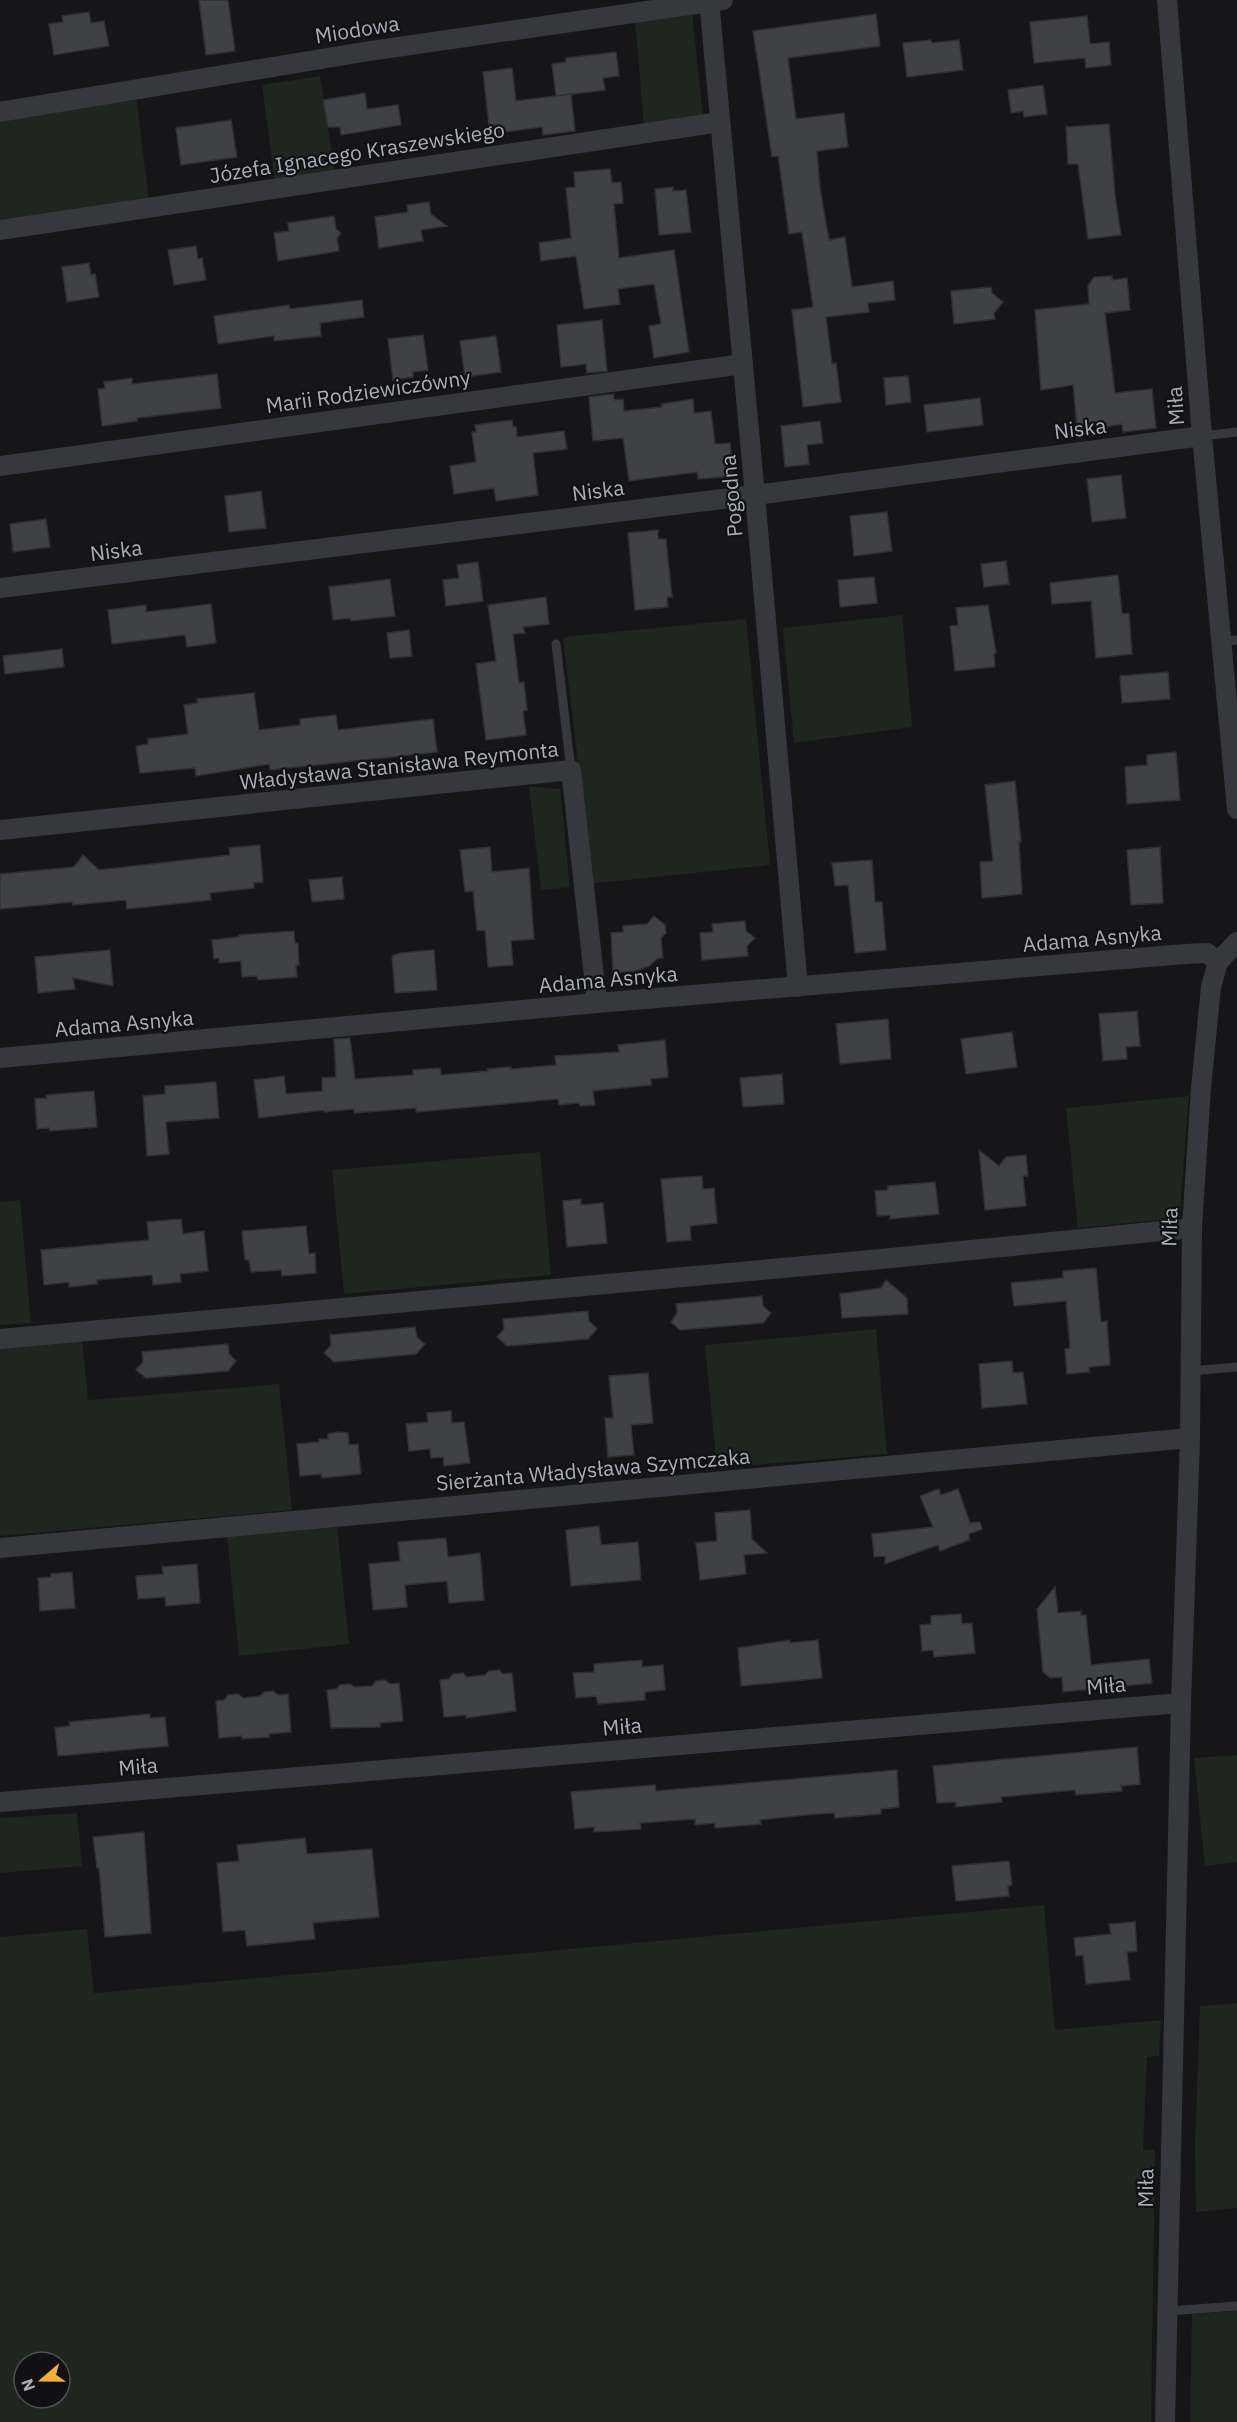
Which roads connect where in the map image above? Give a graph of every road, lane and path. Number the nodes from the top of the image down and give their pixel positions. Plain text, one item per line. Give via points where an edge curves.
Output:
1 (1167, 0) edge
2 (714, 1) edge
3 (0, 112) edge
4 (720, 122) junction
5 (0, 230) edge
6 (743, 364) junction
7 (1237, 432) edge
8 (1202, 436) junction
9 (0, 466) edge
10 (755, 495) junction
11 (0, 588) edge
12 (1229, 641) edge
13 (556, 644) dead end
14 (570, 770) junction
15 (1237, 809) edge
16 (0, 830) edge
17 (1237, 942) edge
18 (1218, 962) junction
19 (798, 987) junction
20 (597, 1003) junction
21 (0, 1059) edge
22 (1192, 1228) junction
23 (0, 1339) edge
24 (1237, 1367) edge
25 (1191, 1371) junction
26 (1190, 1438) junction
27 (0, 1548) edge
28 (1181, 1703) junction
29 (0, 1802) edge
30 (1237, 2306) edge
31 (1167, 2312) junction
32 (1165, 2422) edge

1 - 8 street, Miła
2 - 3 street, Miodowa via 351,54
2 - 4 street, Pogodna
4 - 5 street, Józefa Ignacego Kraszewskiego
4 - 6 street, Pogodna
6 - 9 street, Marii Rodziewiczówny
6 - 10 street, Pogodna
7 - 8 lane
8 - 10 street, Niska
8 - 12 street, Miła
10 - 11 street, Niska
10 - 19 street, Pogodna
12 - 15 street, Miła
13 - 14 lane
14 - 16 street, Władysława Stanisława Reymonta
14 - 20 street, Władysława Stanisława Reymonta
17 - 18 street, Miła
18 - 19 street, Adama Asnyka via 1207,953 1185,954
18 - 22 street, Miła via 1211,987 1202,1077
19 - 20 street, Adama Asnyka
20 - 21 street, Adama Asnyka
22 - 23 street
22 - 25 street, Miła
24 - 25 lane
25 - 26 street, Miła
26 - 27 street, Sierżanta Władysława Szymczaka
26 - 28 street, Miła
28 - 29 street, Miła
28 - 31 street, Miła
30 - 31 lane
31 - 32 street, Miła

